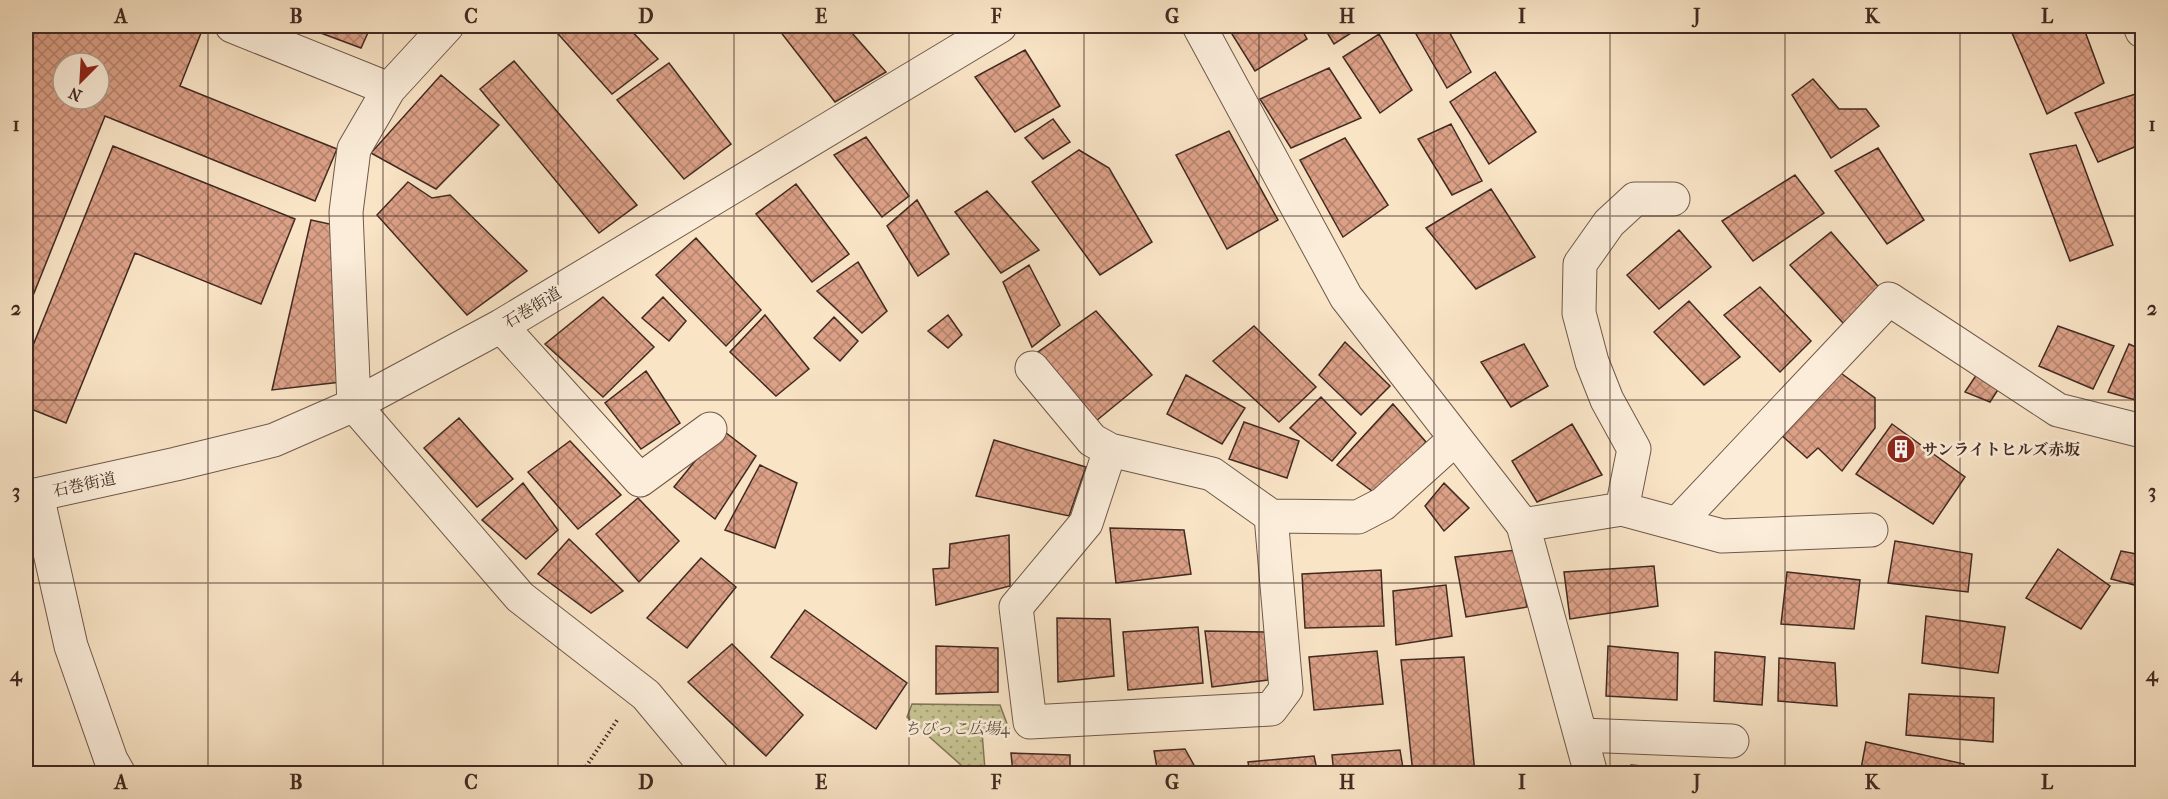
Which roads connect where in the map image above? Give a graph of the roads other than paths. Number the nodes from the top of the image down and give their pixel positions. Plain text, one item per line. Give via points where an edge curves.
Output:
1 (232, 26) edge
2 (447, 26) edge
3 (1000, 26) edge
4 (1199, 26) edge
5 (2140, 26) edge
6 (2142, 31) edge
7 (389, 89) junction
8 (1673, 199) dead end
9 (501, 326) junction
10 (1032, 368) dead end
11 (354, 405) junction
12 (710, 429) dead end
13 (2142, 431) edge
14 (1455, 439) junction
15 (1110, 450) junction
16 (31, 496) edge
17 (1622, 510) junction
18 (1271, 516) junction
19 (1677, 524) junction
20 (1523, 525) junction
21 (1871, 530) dead end
22 (1582, 735) junction
23 (1732, 741) dead end
24 (119, 774) edge
25 (712, 774) edge
26 (1591, 774) edge

1 - 7 street
2 - 7 street
3 - 9 street, 石巻街道
4 - 14 street via 1346,297
5 - 6 street
7 - 11 street via 354,149 346,212
8 - 17 street via 1635,200 1609,223 1580,264 1579,313 1592,362 1607,400 1634,449
9 - 11 street, 石巻街道
9 - 12 street via 640,480
10 - 15 street via 1092,440
11 - 16 street, 石巻街道 via 274,440
11 - 25 street via 520,597 646,695
13 - 19 street via 2058,410 1889,299
14 - 18 street via 1383,504 1358,517
14 - 20 street
15 - 18 street via 1212,474
15 - 18 street via 1086,523 1016,608 1030,722 1271,709 1286,689
16 - 24 street via 71,646
17 - 19 street
17 - 20 street
19 - 21 street via 1722,536
20 - 22 street
22 - 23 street
22 - 26 street

